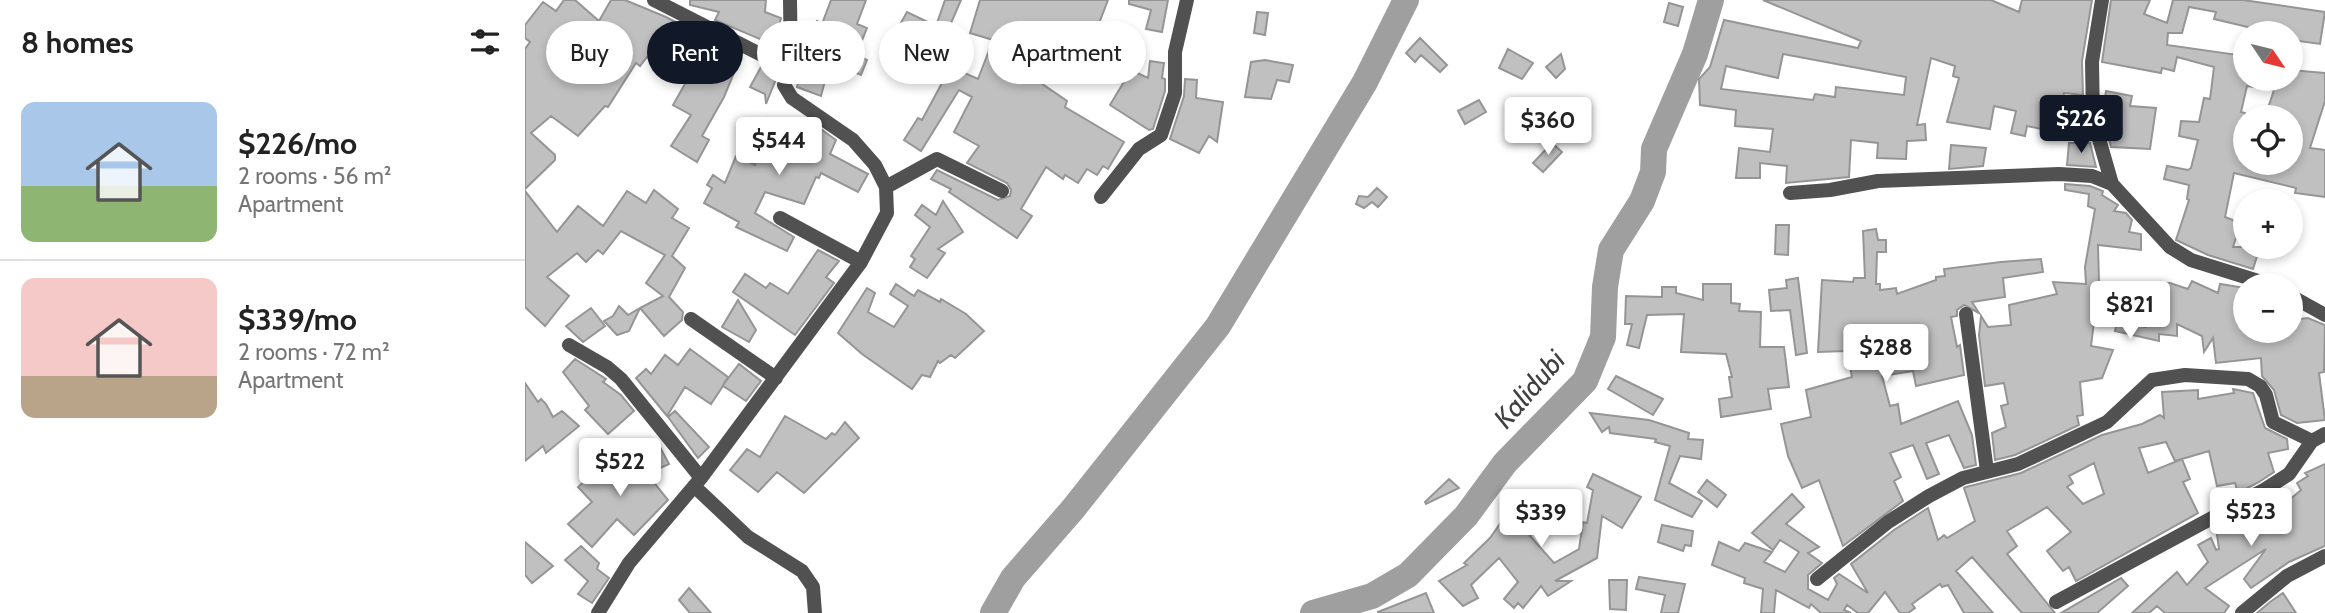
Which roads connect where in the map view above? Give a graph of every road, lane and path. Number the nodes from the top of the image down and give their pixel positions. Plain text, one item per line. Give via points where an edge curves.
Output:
1 (654, 0) edge
2 (790, 0) edge
3 (1187, 0) edge
4 (2102, 0) edge
5 (790, 21) edge
6 (757, 53) edge
7 (784, 84) edge
8 (2112, 184) junction
9 (886, 187) junction
10 (1002, 191) dead end
11 (1790, 193) dead end
12 (1101, 197) dead end
13 (780, 218) dead end
14 (861, 262) junction
15 (2233, 273) edge
16 (2303, 303) edge
17 (1966, 314) dead end
18 (2325, 315) edge
19 (691, 319) dead end
20 (569, 345) dead end
21 (776, 378) junction
22 (2318, 438) edge
23 (1987, 471) junction
24 (698, 482) junction
25 (2325, 556) edge
26 (1817, 579) dead end
27 (2056, 602) dead end
28 (598, 613) edge
29 (815, 613) edge
30 (2242, 613) edge

1 - 6 street
2 - 5 street
3 - 12 street via 1175,52 1175,93 1161,135 1139,149
4 - 8 street via 2092,62 2093,118
7 - 9 street via 787,92 853,140 875,164
8 - 11 street via 2092,176 2059,174 1878,181
8 - 15 street via 2170,247 2191,260
9 - 10 street via 937,159
9 - 14 street via 887,213
13 - 14 street
14 - 21 street
16 - 18 street
17 - 23 street
19 - 21 street
20 - 24 street via 621,379
21 - 24 street
22 - 23 street via 2273,422 2266,395 2248,379 2185,375 2152,380 2107,422 2018,464
22 - 27 street via 2289,474
23 - 26 street via 1963,478 1888,522
24 - 28 street via 629,563
24 - 29 street via 748,537 802,571 813,587
25 - 30 street via 2287,576

